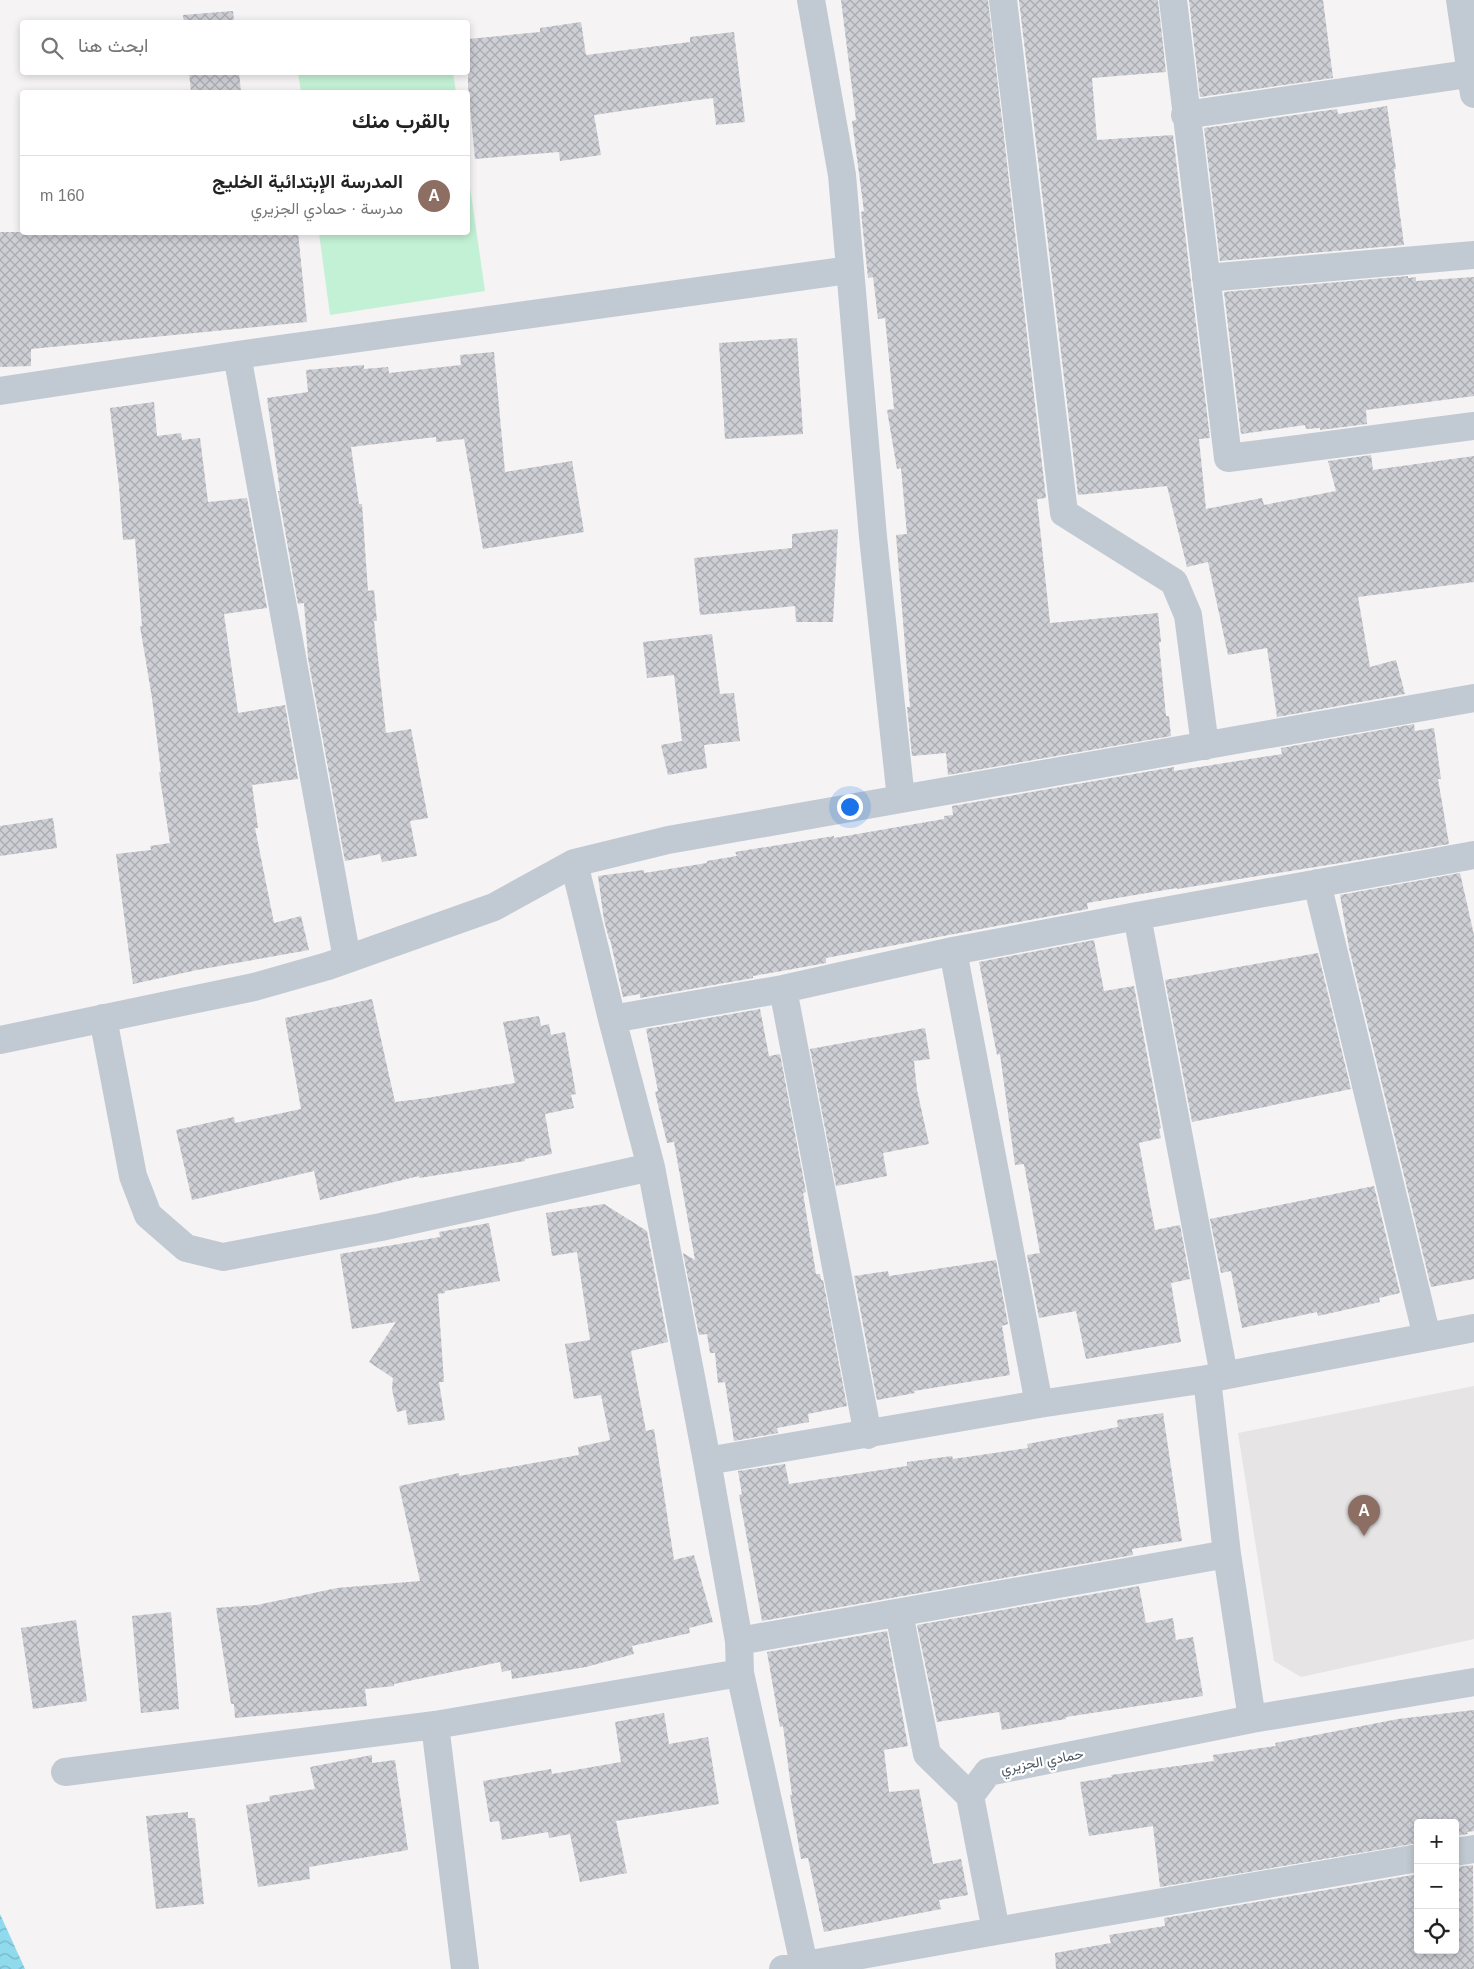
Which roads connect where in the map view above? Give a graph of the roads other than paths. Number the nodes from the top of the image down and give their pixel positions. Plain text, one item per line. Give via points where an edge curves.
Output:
1 (811, 0) edge
2 (1003, 0) edge
3 (1173, 0) edge
4 (1460, 0) edge
5 (1473, 80) edge
6 (1185, 115) junction
7 (1474, 255) edge
8 (849, 270) junction
9 (1206, 278) junction
10 (236, 355) junction
11 (0, 390) edge
12 (1474, 426) edge
13 (1474, 698) edge
14 (1204, 746) junction
15 (901, 799) junction
16 (1474, 855) edge
17 (574, 863) junction
18 (1317, 883) junction
19 (1137, 916) junction
20 (953, 951) junction
21 (347, 959) junction
22 (783, 989) junction
23 (103, 1018) junction
24 (612, 1019) junction
25 (0, 1040) edge
26 (651, 1167) junction
27 (1474, 1328) edge
28 (1427, 1337) junction
29 (1215, 1377) junction
30 (1039, 1404) junction
31 (868, 1434) junction
32 (707, 1461) junction
33 (1227, 1554) junction
34 (898, 1613) junction
35 (739, 1641) junction
36 (740, 1673) junction
37 (1474, 1682) edge
38 (1252, 1719) junction
39 (435, 1725) junction
40 (65, 1772) dead end
41 (970, 1796) junction
42 (1474, 1849) edge
43 (1459, 1851) edge
44 (1414, 1859) edge
45 (996, 1931) junction
46 (797, 1967) edge
47 (466, 1969) edge

1 - 8 street via 842,175
2 - 14 street via 1064,513 1174,582 1188,615
3 - 6 street
4 - 5 street
5 - 6 street
6 - 9 street
7 - 9 street
8 - 10 street
8 - 15 street
9 - 12 street via 1228,458
10 - 11 street
10 - 21 street
13 - 14 street
14 - 15 street
15 - 17 street via 668,840
16 - 18 street
17 - 21 street via 494,907
17 - 24 street
18 - 19 street
18 - 28 street
19 - 20 street
19 - 29 street
20 - 22 street
20 - 30 street
21 - 23 street via 254,987
22 - 24 street
22 - 31 street
23 - 25 street
23 - 26 street via 133,1176 148,1215 186,1248 223,1257 382,1227
24 - 26 street
26 - 32 street
27 - 28 street
28 - 29 street
29 - 30 street
29 - 33 street
30 - 31 street
31 - 32 street
32 - 35 street
33 - 34 street
33 - 38 street
34 - 35 street
34 - 41 street via 927,1754
35 - 36 street
36 - 39 street
36 - 46 street
37 - 38 street, حمادي الجزيري
38 - 41 street, حمادي الجزيري via 988,1772
39 - 40 street
39 - 47 street
41 - 45 street
42 - 43 street
44 - 45 street
45 - 46 street

